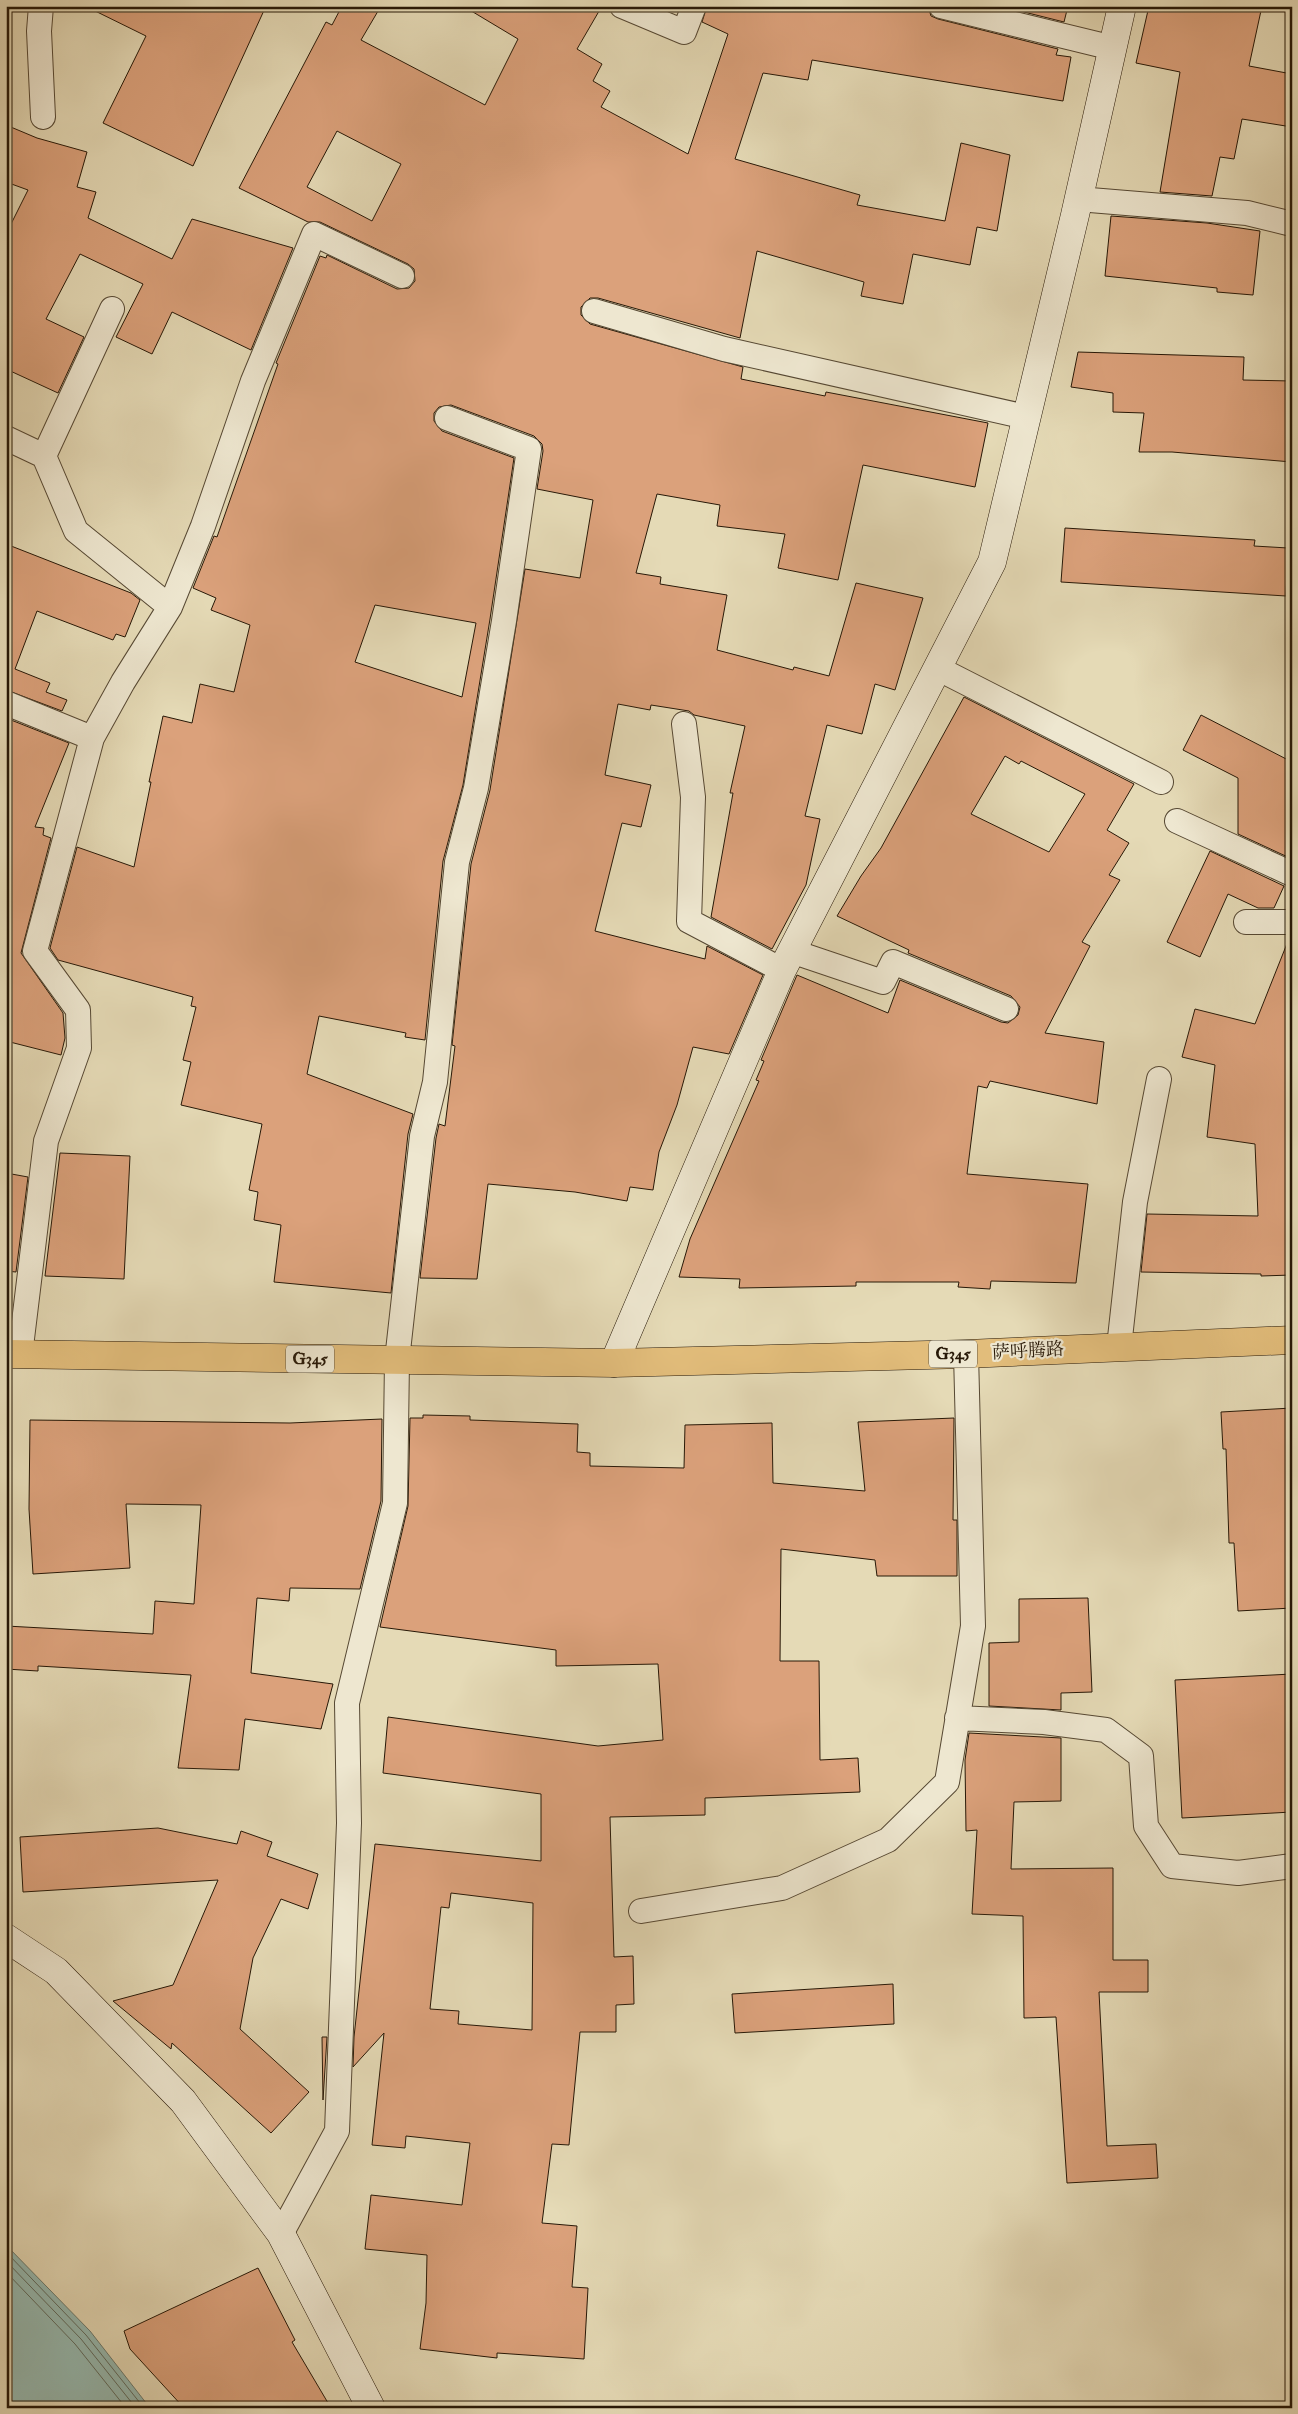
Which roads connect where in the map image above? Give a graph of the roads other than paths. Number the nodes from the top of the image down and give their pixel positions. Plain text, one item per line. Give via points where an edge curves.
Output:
1 (40, 6) edge
2 (622, 6) edge
3 (694, 6) edge
4 (941, 6) edge
5 (1122, 6) edge
6 (1113, 48) junction
7 (43, 116) dead end
8 (1078, 199) junction
9 (1292, 224) edge
10 (402, 276) dead end
11 (112, 309) dead end
12 (594, 311) dead end
13 (1026, 417) junction
14 (447, 418) dead end
15 (6, 438) edge
16 (44, 456) junction
17 (170, 608) junction
18 (937, 668) junction
19 (6, 703) edge
20 (684, 724) dead end
21 (92, 738) junction
22 (1161, 782) dead end
23 (1177, 821) dead end
24 (1292, 874) edge
25 (1246, 922) dead end
26 (1292, 922) edge
27 (787, 960) junction
28 (1006, 1009) dead end
29 (1159, 1079) dead end
30 (1292, 1340) edge
31 (1119, 1347) junction
32 (966, 1354) junction
33 (13, 1355) edge
34 (397, 1360) junction
35 (614, 1363) junction
36 (957, 1718) junction
37 (1292, 1866) edge
38 (641, 1911) dead end
39 (6, 1938) edge
40 (281, 2234) junction
41 (371, 2408) edge

1 - 7 lane
2 - 3 lane via 684,32
4 - 6 lane
5 - 6 street
6 - 8 street
8 - 9 lane via 1246,213
8 - 13 street
10 - 17 lane via 314,234 253,381 203,526
11 - 16 lane
12 - 13 lane via 724,349
13 - 18 street via 992,562
14 - 34 lane via 529,450 476,788 458,862 435,1082 422,1136
15 - 16 lane
16 - 17 lane via 76,530
17 - 21 lane
18 - 22 lane
18 - 27 street
19 - 21 lane
20 - 27 lane via 693,796 689,921
21 - 33 lane via 35,951 78,1010 79,1048 46,1141
23 - 24 lane
25 - 26 lane
27 - 28 lane via 884,982 893,962
27 - 35 street
29 - 31 lane via 1135,1202
30 - 31 highway, 萨呼腾路 / G345
31 - 32 highway, 萨呼腾路 / G345
32 - 35 highway, 萨呼腾路 / G345
32 - 36 lane via 973,1626
33 - 34 highway, G345
34 - 35 highway, G345
34 - 40 lane via 395,1503 347,1703 349,1823 337,2131
36 - 37 lane via 1044,1722 1106,1730 1141,1756 1146,1826 1172,1866 1238,1873
36 - 38 lane via 947,1782 888,1840 782,1888
39 - 40 street via 56,1971 182,2100
40 - 41 street

